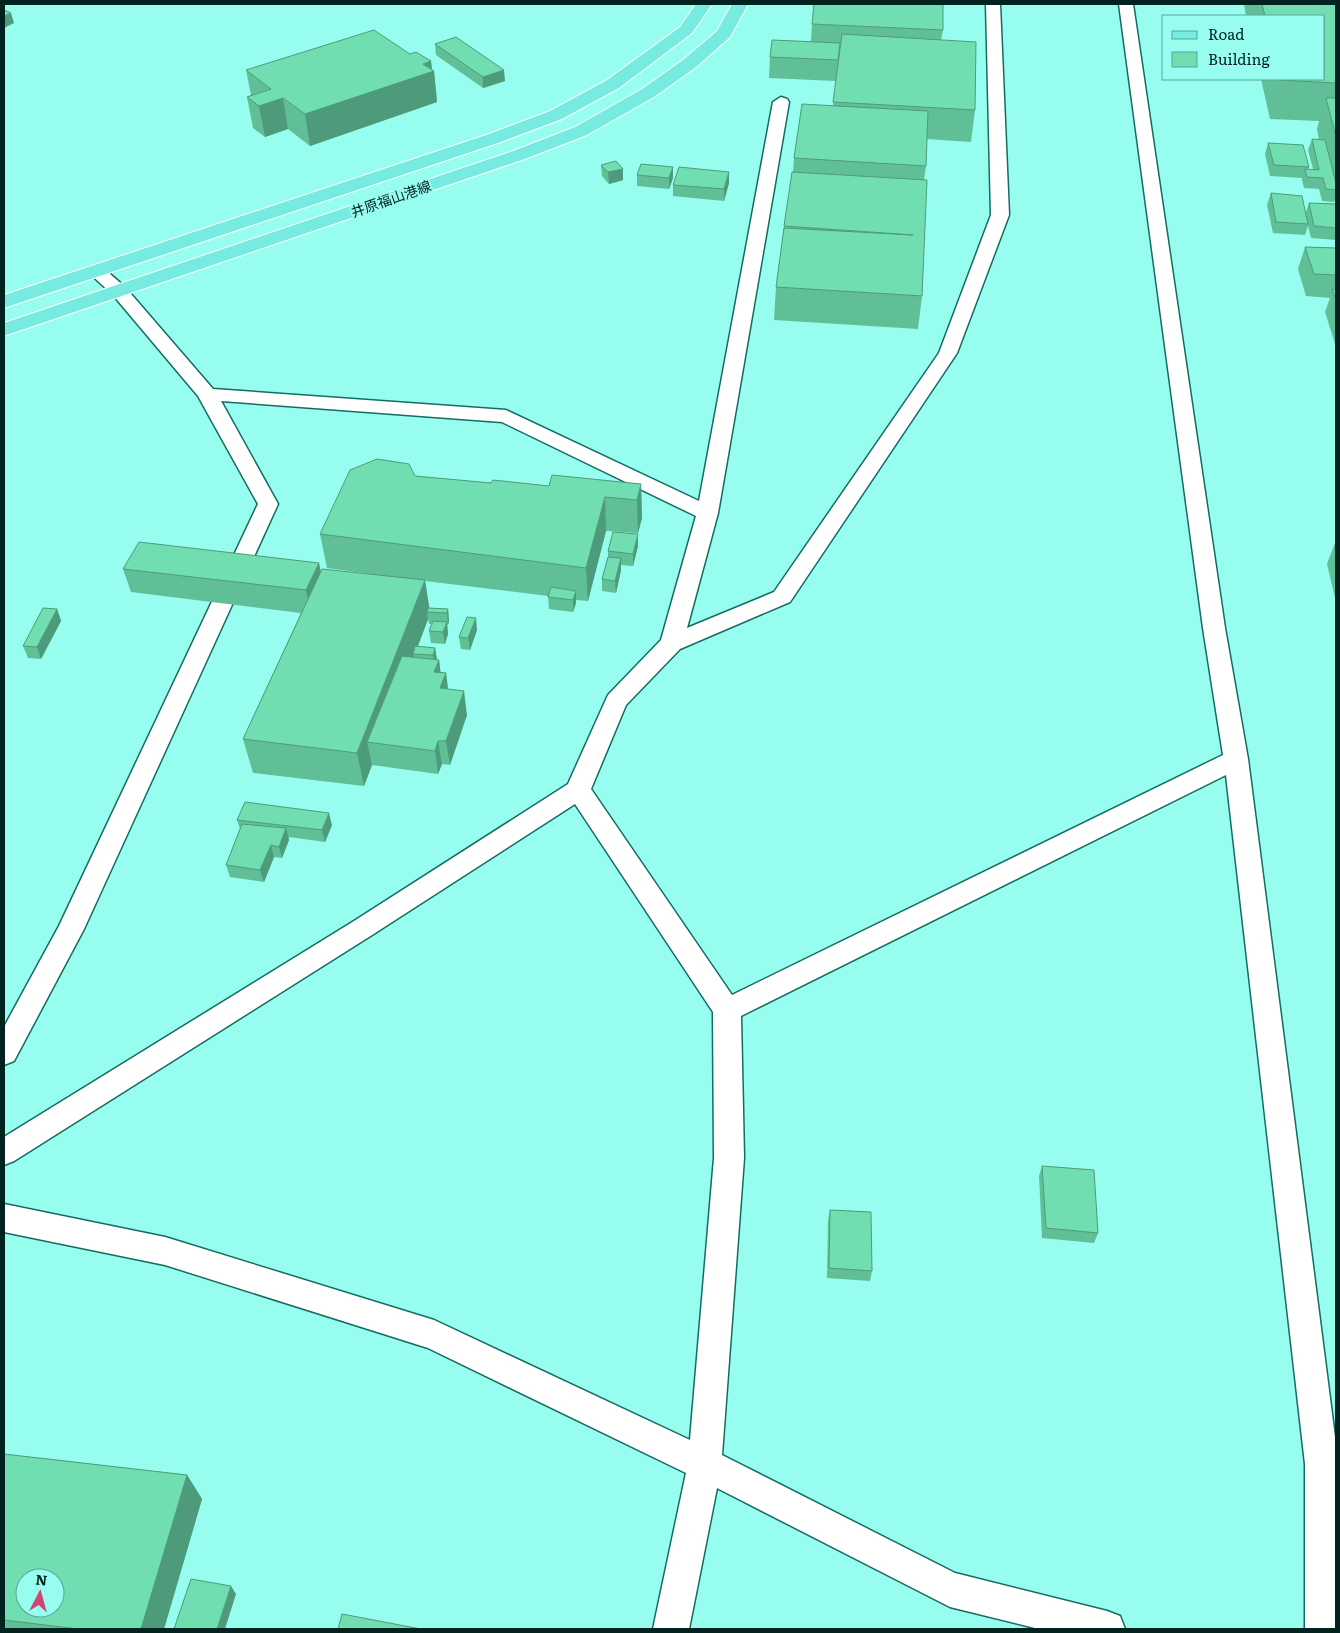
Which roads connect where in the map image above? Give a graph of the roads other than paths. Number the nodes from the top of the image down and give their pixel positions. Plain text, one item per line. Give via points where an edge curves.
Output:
1 (704, 4) edge
2 (740, 4) edge
3 (993, 4) edge
4 (1126, 4) edge
5 (781, 102) dead end
6 (96, 271) junction
7 (118, 291) junction
8 (4, 302) edge
9 (4, 330) edge
10 (208, 394) junction
11 (707, 513) junction
12 (672, 643) junction
13 (1236, 759) junction
14 (578, 790) junction
15 (727, 1010) junction
16 (4, 1054) edge
17 (4, 1152) edge
18 (4, 1218) edge
19 (705, 1464) junction
20 (672, 1629) edge
21 (1107, 1629) edge
22 (1323, 1629) edge

1 - 6 main road, 井原福山港線 via 686,30 652,57 613,84 556,114 495,138
2 - 7 main road, 井原福山港線 via 724,34 689,64 648,93 581,131
3 - 12 lane via 1000,215 948,353 782,597
4 - 13 lane via 1212,618
5 - 11 lane
6 - 7 lane
6 - 8 main road, 井原福山港線
7 - 9 main road, 井原福山港線
7 - 10 lane
10 - 11 lane via 506,416
10 - 16 lane via 268,504 71,929
11 - 12 lane
12 - 14 lane via 616,701
13 - 15 lane
13 - 22 lane via 1322,1464
14 - 15 lane
14 - 17 lane
15 - 19 lane via 729,1158
18 - 19 lane via 165,1252 434,1335
19 - 20 lane
19 - 21 lane via 950,1589

